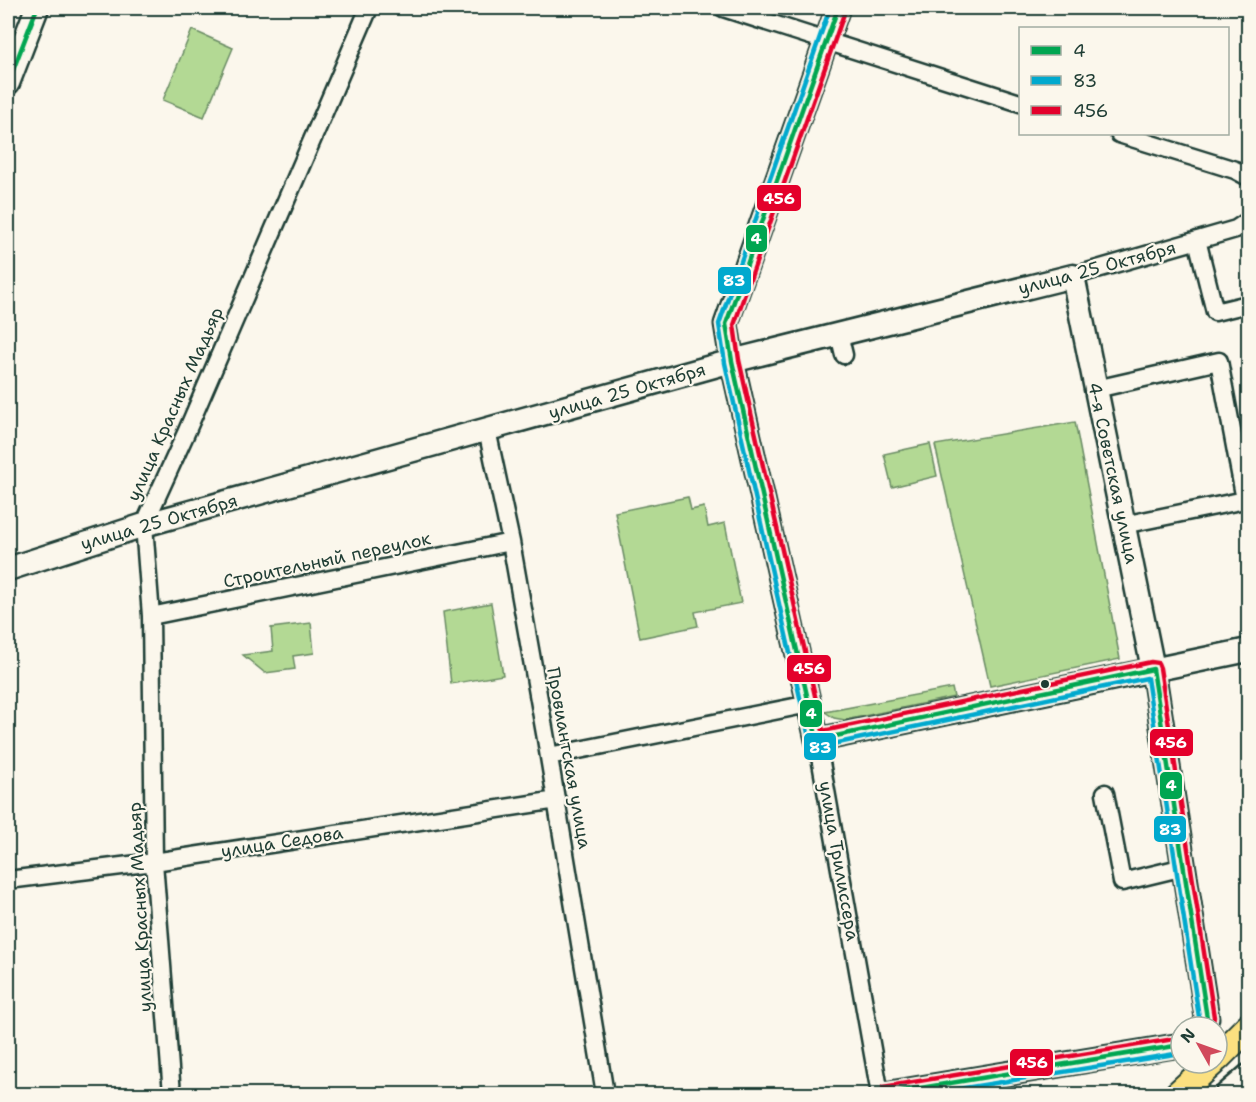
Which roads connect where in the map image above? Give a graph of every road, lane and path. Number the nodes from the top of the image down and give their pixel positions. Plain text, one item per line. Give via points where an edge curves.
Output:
1 (37, 8) edge
2 (369, 8) edge
3 (723, 8) edge
4 (838, 8) edge
5 (826, 40) junction
6 (8, 83) edge
7 (1019, 103) edge
8 (1122, 135) edge
9 (1248, 177) edge
10 (1248, 221) edge
11 (1197, 240) junction
12 (1073, 276) junction
13 (1248, 304) edge
14 (732, 362) junction
15 (1096, 389) junction
16 (487, 430) junction
17 (144, 525) junction
18 (1123, 525) junction
19 (511, 542) junction
20 (8, 569) edge
21 (151, 616) junction
22 (1248, 650) edge
23 (1153, 669) junction
24 (809, 704) junction
25 (817, 740) junction
26 (549, 756) junction
27 (1106, 793) dead end
28 (556, 800) junction
29 (154, 862) junction
30 (1184, 867) junction
31 (8, 880) edge
32 (1207, 1015) edge
33 (1248, 1027) edge
34 (1229, 1046) edge
35 (1169, 1047) edge
36 (1199, 1075) edge
37 (1248, 1076) edge
38 (172, 1095) edge
39 (605, 1095) edge
40 (882, 1095) edge
41 (1178, 1095) edge
42 (1227, 1095) edge

1 - 6 main road
2 - 17 street, улица Красных Мадьяр
3 - 5 street
4 - 5 main road, улица Трилиссера
5 - 7 street
5 - 14 main road, улица Трилиссера via 726,324
8 - 9 street
10 - 11 street, улица 25 Октября via 1236,229
11 - 12 street, улица 25 Октября
11 - 13 street via 1215,312
12 - 14 main road, улица 25 Октября via 842,344
12 - 15 main road, 4-я Советская улица
14 - 16 main road, улица 25 Октября
14 - 24 main road, улица Трилиссера
15 - 18 main road, 4-я Советская улица
15 - 18 street via 1219,360 1245,501
16 - 17 main road, улица 25 Октября
16 - 19 street, Провиантская улица
17 - 20 main road, улица 25 Октября
17 - 21 street, улица Красных Мадьяр
18 - 23 main road, 4-я Советская улица
19 - 21 street, Строительный переулок
19 - 26 street, Провиантская улица
21 - 29 street, улица Красных Мадьяр
22 - 23 main road
23 - 25 main road
23 - 30 main road, 4-я Советская улица
24 - 25 main road, улица Трилиссера
24 - 26 street
25 - 40 street, улица Трилиссера
26 - 28 street, Провиантская улица
27 - 30 street via 1122,882
28 - 29 street, улица Седова
28 - 39 street, Провиантская улица
29 - 31 street, улица Седова
29 - 38 street, улица Красных Мадьяр
30 - 32 main road, 4-я Советская улица
33 - 34 main road
35 - 40 main road
36 - 41 main road
37 - 42 main road

